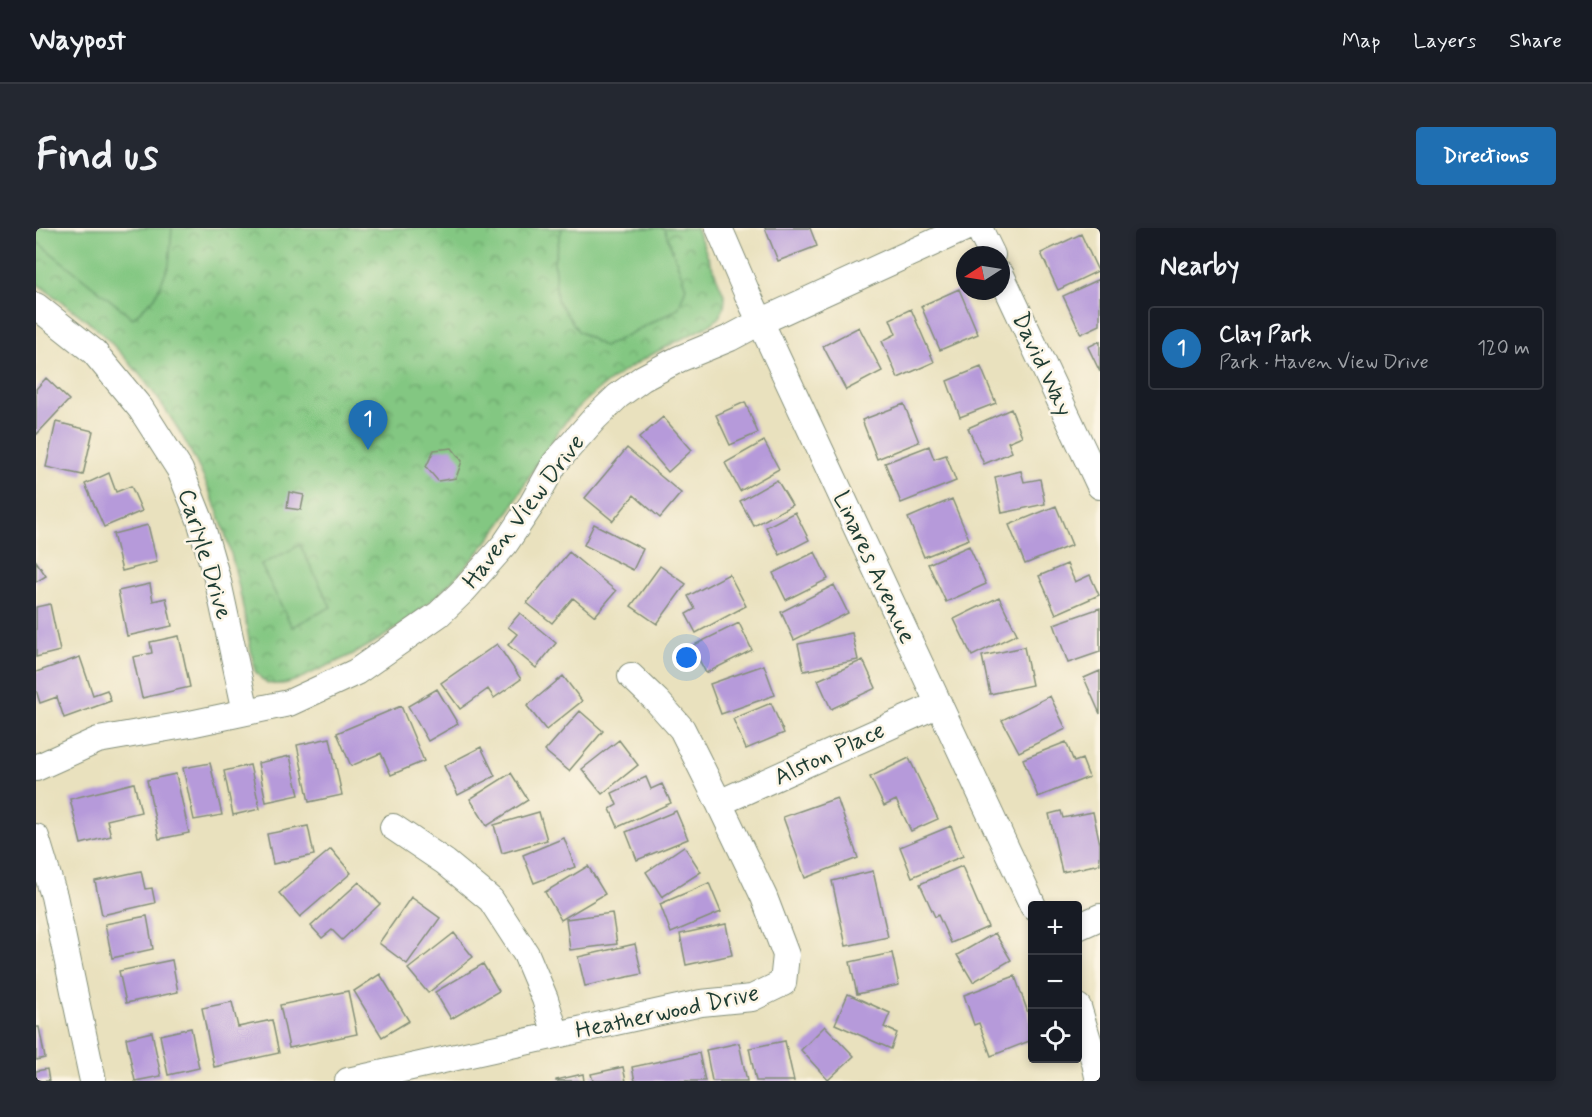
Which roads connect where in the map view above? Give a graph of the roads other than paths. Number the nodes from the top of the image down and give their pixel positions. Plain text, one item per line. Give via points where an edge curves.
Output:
1 (719, 228) edge
2 (965, 228) edge
3 (979, 228) edge
4 (988, 246) edge
5 (1010, 294) edge
6 (36, 306) edge
7 (760, 322) junction
8 (1100, 486) edge
9 (631, 676) dead end
10 (939, 704) junction
11 (246, 712) junction
12 (36, 768) edge
13 (719, 803) junction
14 (393, 827) dead end
15 (36, 837) edge
16 (1031, 901) edge
17 (1100, 917) edge
18 (1082, 925) edge
19 (1078, 1009) edge
20 (556, 1035) junction
21 (93, 1081) edge
22 (348, 1081) edge
23 (1099, 1081) edge

1 - 7 street, Linares Avenue
2 - 7 street, Haven View Drive
3 - 4 street
5 - 8 street, David Way
6 - 11 street, Carlyle Drive via 94,352 141,409 180,470 218,582
7 - 10 street, Linares Avenue
7 - 11 street, Haven View Drive via 679,359 618,396 555,463 505,544 439,614 356,672 289,703
9 - 13 street, Heatherwood Drive via 682,729
10 - 13 street, Alston Place
10 - 16 street, Linares Avenue
11 - 12 street, Haven View Drive via 98,740
13 - 20 street, Heatherwood Drive via 764,897 786,955 783,983 752,998 701,1003
14 - 20 street via 445,862 490,900 526,954
15 - 21 street via 54,896
17 - 18 street
19 - 23 street
20 - 22 street, Heatherwood Drive

